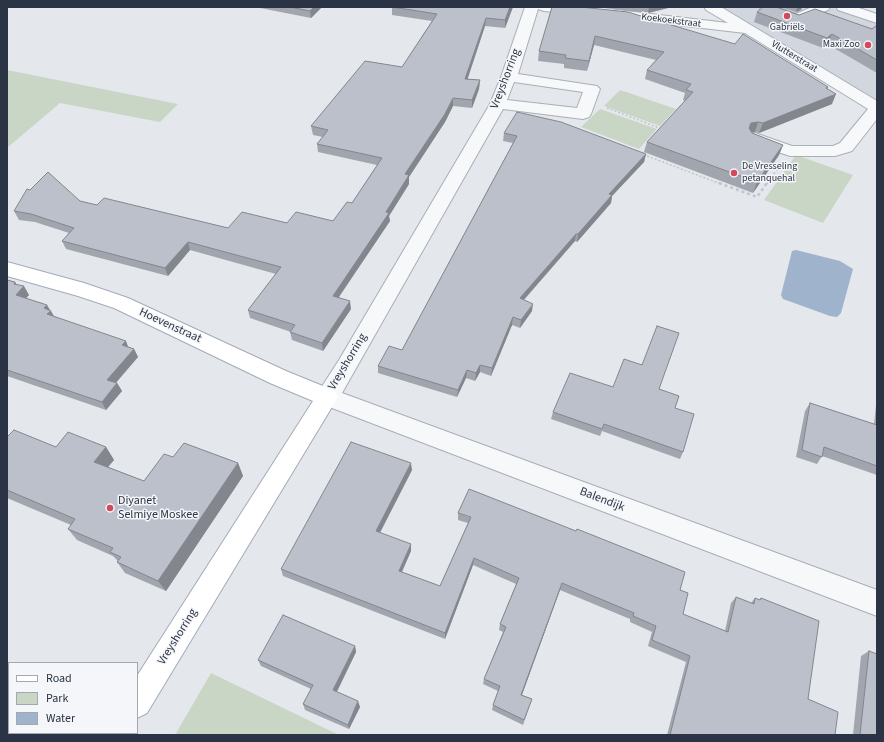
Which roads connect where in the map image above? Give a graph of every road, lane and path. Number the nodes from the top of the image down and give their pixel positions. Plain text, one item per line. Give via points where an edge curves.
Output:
1 (532, 7) edge
2 (544, 7) edge
3 (711, 7) edge
4 (766, 7) edge
5 (823, 7) edge
6 (843, 7) edge
7 (877, 19) edge
8 (750, 30) junction
9 (509, 77) junction
10 (588, 101) junction
11 (498, 104) junction
12 (877, 109) edge
13 (659, 134) edge
14 (756, 138) edge
15 (650, 144) edge
16 (790, 151) junction
17 (7, 269) edge
18 (327, 397) junction
19 (877, 603) edge
20 (138, 700) edge

1 - 9 street, Vreyshorring
2 - 8 street, Koekoekstraat
3 - 8 street, Vlutterstraat
4 - 5 street via 796,19
6 - 7 street
8 - 12 street, Vlutterstraat
9 - 10 street via 592,89
9 - 11 street, Vreyshorring
10 - 11 street via 583,114
10 - 13 path via 663,129
11 - 18 street, Vreyshorring
12 - 16 street via 846,147 835,151
14 - 16 street
15 - 16 path via 642,154 757,197
17 - 18 main road, Hoevenstraat via 78,288 121,303 278,377
18 - 19 street, Balendijk
18 - 20 main road, Vreyshorring

